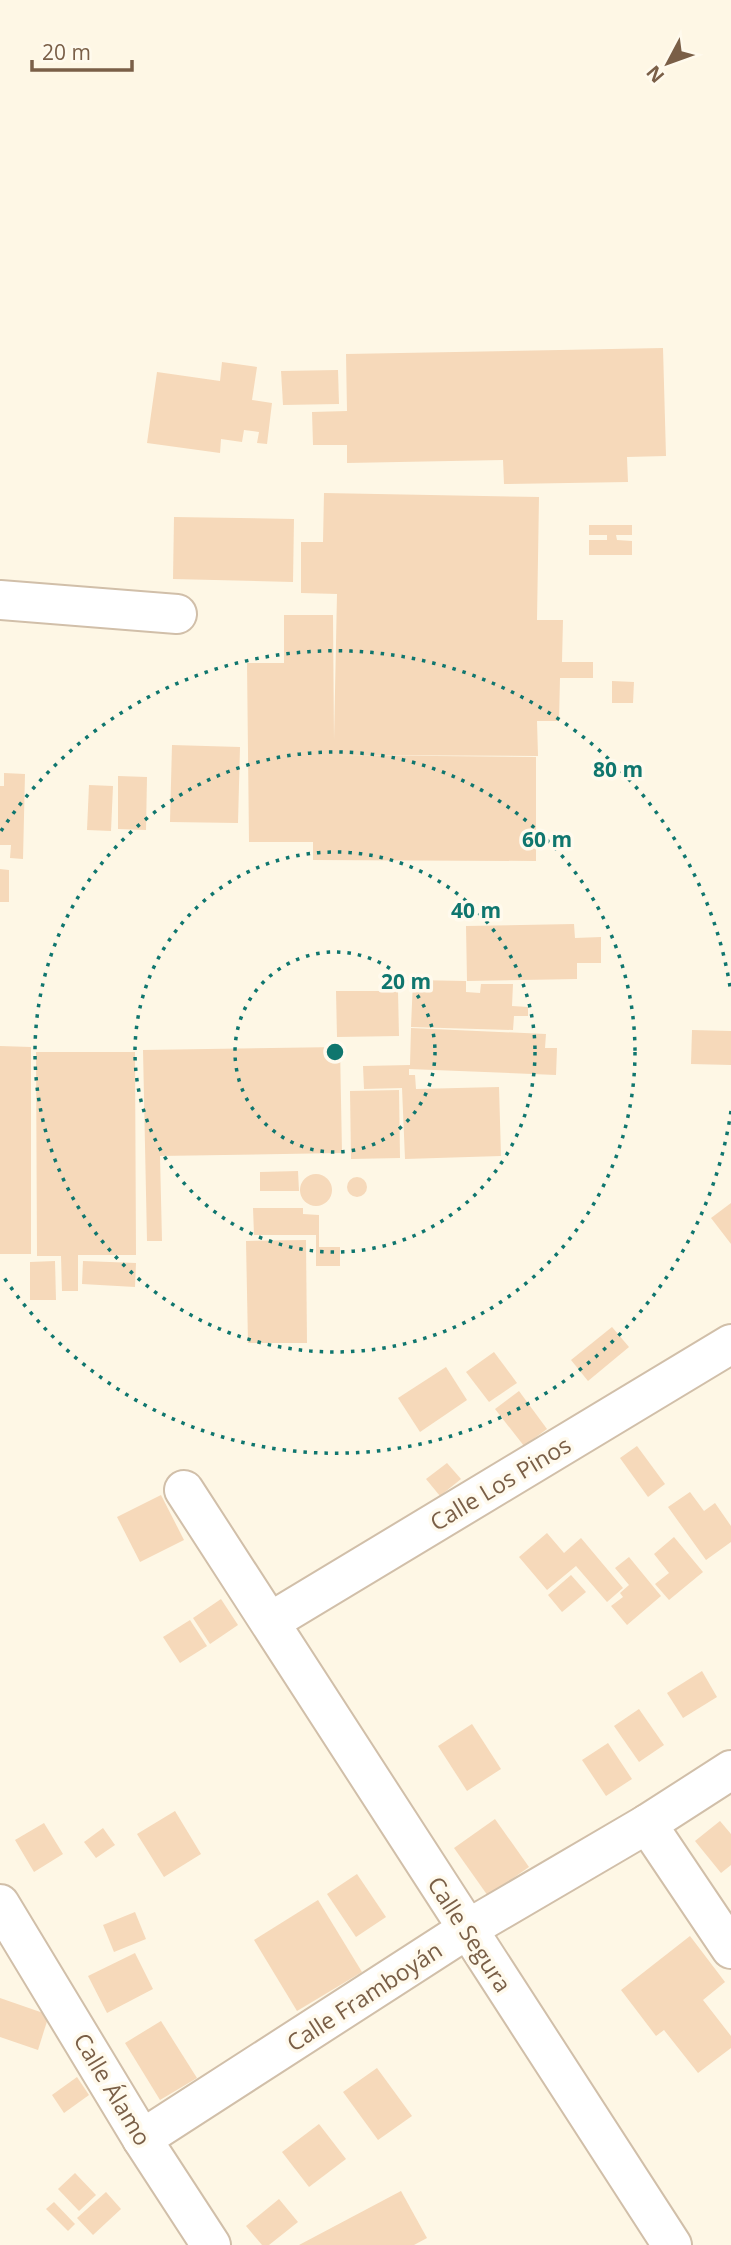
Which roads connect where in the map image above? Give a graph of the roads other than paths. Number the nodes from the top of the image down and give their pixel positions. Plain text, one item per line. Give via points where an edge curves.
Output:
1 (0, 600) edge
2 (177, 614) dead end
3 (731, 1344) edge
4 (184, 1490) dead end
5 (270, 1622) junction
6 (731, 1770) edge
7 (646, 1824) junction
8 (6, 1927) edge
9 (466, 1930) junction
10 (731, 1949) edge
11 (142, 2138) junction
12 (211, 2245) edge
13 (672, 2245) edge

1 - 2 street
3 - 5 street, Calle Los Pinos
4 - 5 street, Calle Segura
5 - 9 street, Calle Segura
6 - 7 street, Calle Framboyán
7 - 9 street, Calle Framboyán
7 - 10 street
8 - 11 street, Calle Álamo
9 - 11 street, Calle Framboyán
9 - 13 street, Calle Segura
11 - 12 street, Calle Álamo

